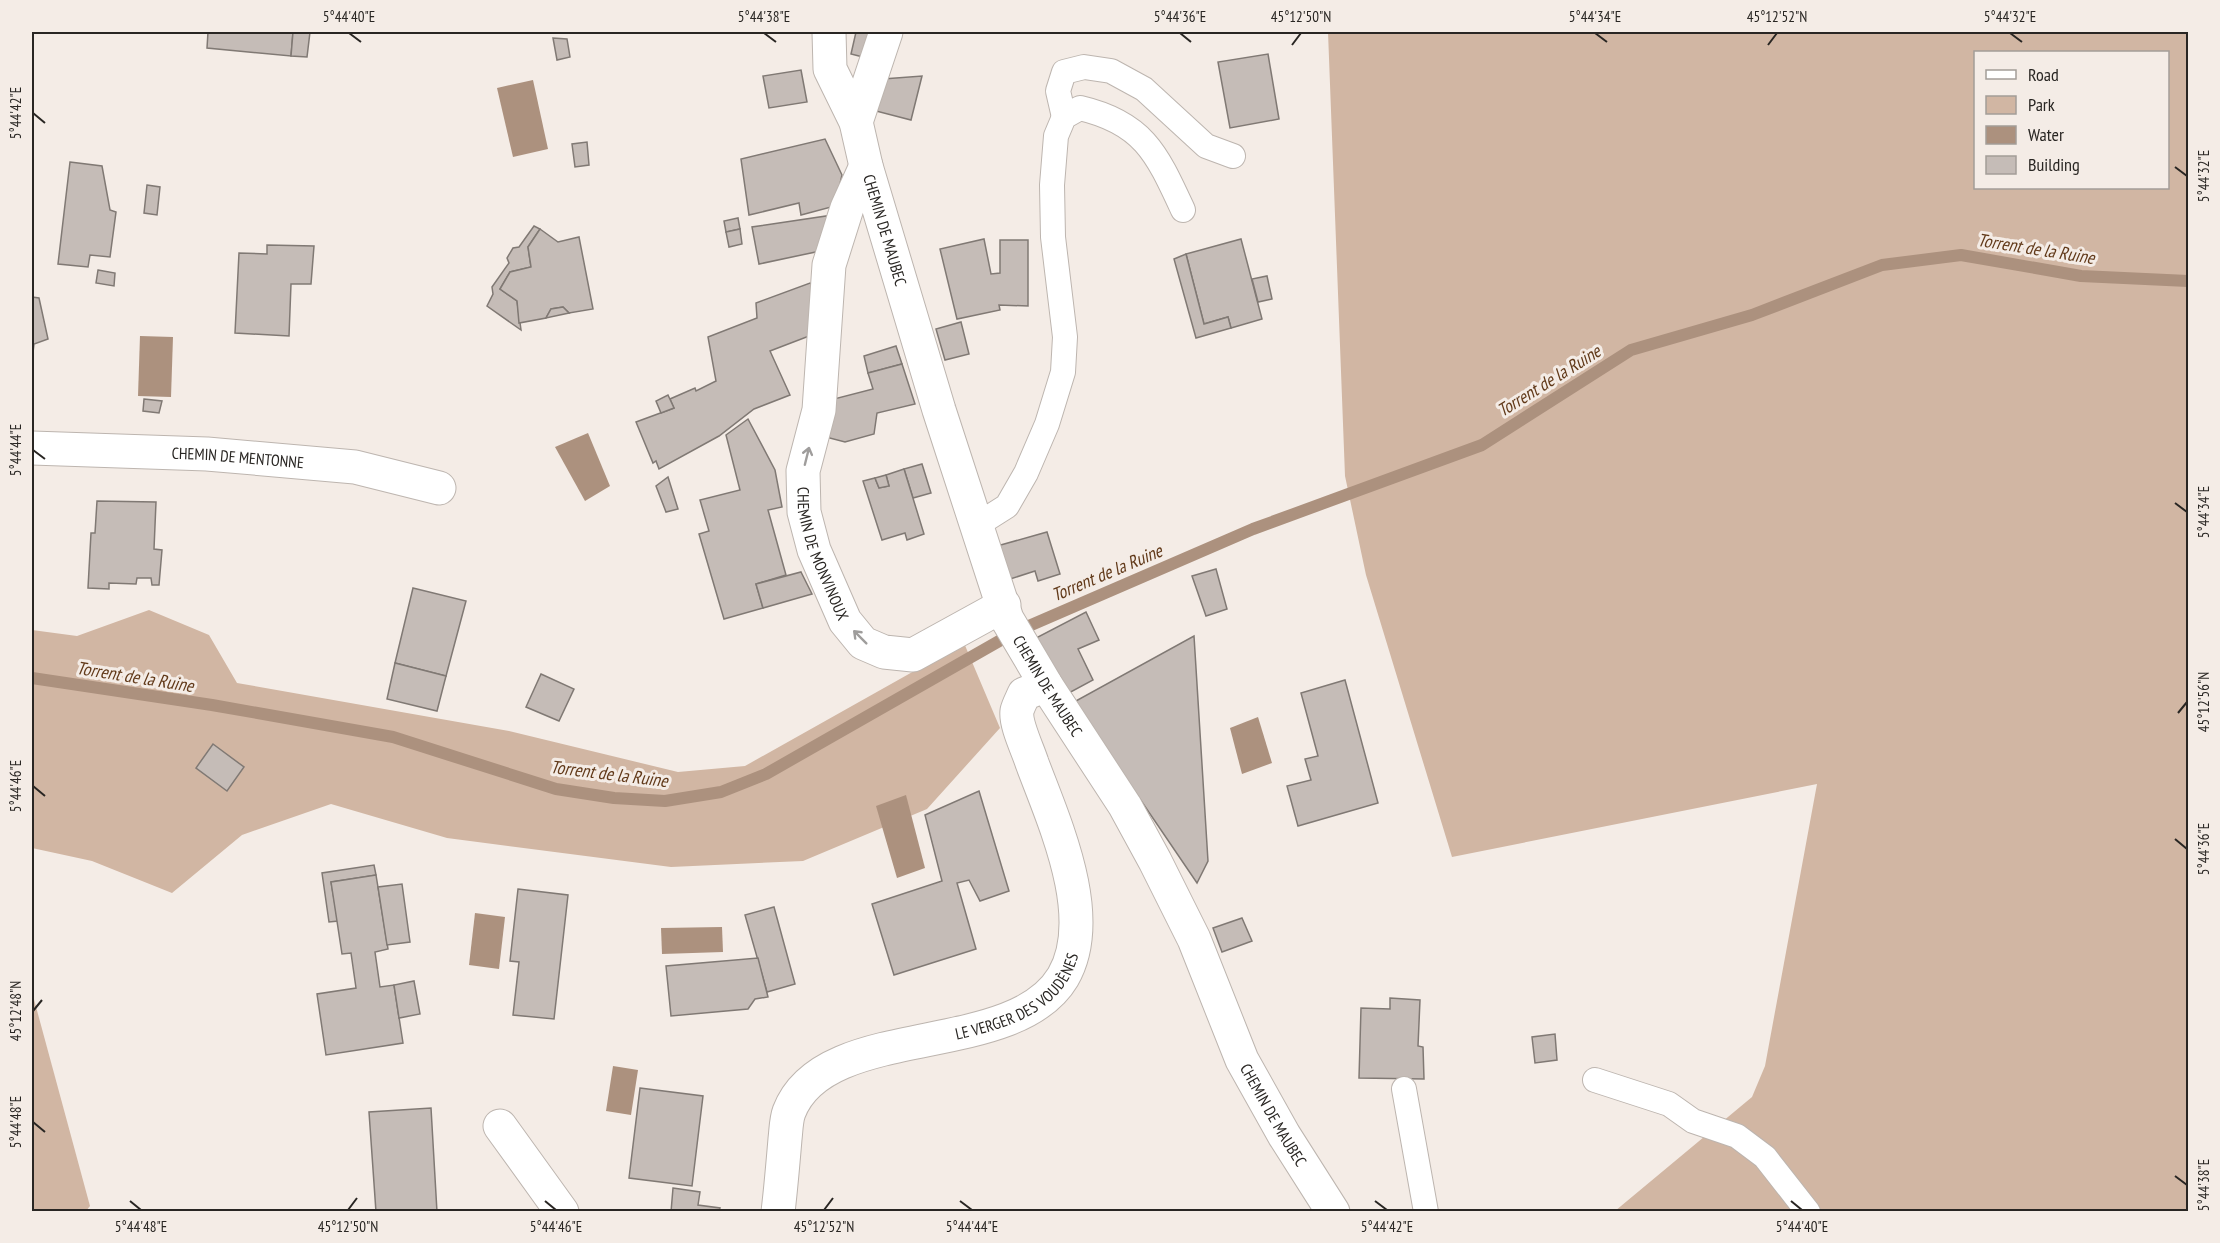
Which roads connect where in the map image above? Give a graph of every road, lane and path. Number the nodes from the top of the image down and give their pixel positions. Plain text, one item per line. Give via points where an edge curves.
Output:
1 (829, 32) edge
2 (886, 32) edge
3 (1064, 117) junction
4 (856, 122) junction
5 (1233, 156) dead end
6 (866, 166) junction
7 (1183, 210) dead end
8 (32, 448) edge
9 (439, 488) dead end
10 (977, 525) junction
11 (1004, 605) junction
12 (1046, 685) junction
13 (1595, 1080) dead end
14 (1404, 1089) dead end
15 (500, 1126) dead end
16 (562, 1212) edge
17 (778, 1212) edge
18 (1333, 1212) edge
19 (1426, 1212) edge
20 (1808, 1212) edge

1 - 4 street, CHEMIN DE MAUBEC via 830,69
2 - 4 street
3 - 5 lane via 1058,91 1064,72 1084,67 1111,71 1144,89 1206,146
3 - 7 lane via 1080,108 1109,115 1135,132 1160,161
3 - 10 lane via 1056,136 1052,185 1053,237 1065,337 1063,372 1026,473 1007,506
4 - 6 street, CHEMIN DE MAUBEC
6 - 10 street, CHEMIN DE MAUBEC
11 -> 6 street, CHEMIN DE MONVINOUX via 913,655 884,652 863,643 845,621 814,550 804,512 803,471 819,410 829,265 847,208
8 - 9 street, CHEMIN DE MENTONNE via 207,454 354,467
10 - 11 street, CHEMIN DE MAUBEC
11 - 12 street, CHEMIN DE MAUBEC via 1007,619
12 - 17 street, LE VERGER DES VOUDÈNES via 1024,694 1017,711 1063,847 1077,915 1074,946 1064,976 1046,1000 1014,1017 855,1059 808,1080 788,1113
12 - 18 street, CHEMIN DE MAUBEC via 1125,806 1155,861 1194,939 1242,1060
13 - 20 lane via 1670,1104 1693,1121 1737,1136 1765,1157
14 - 19 lane
15 - 16 street

